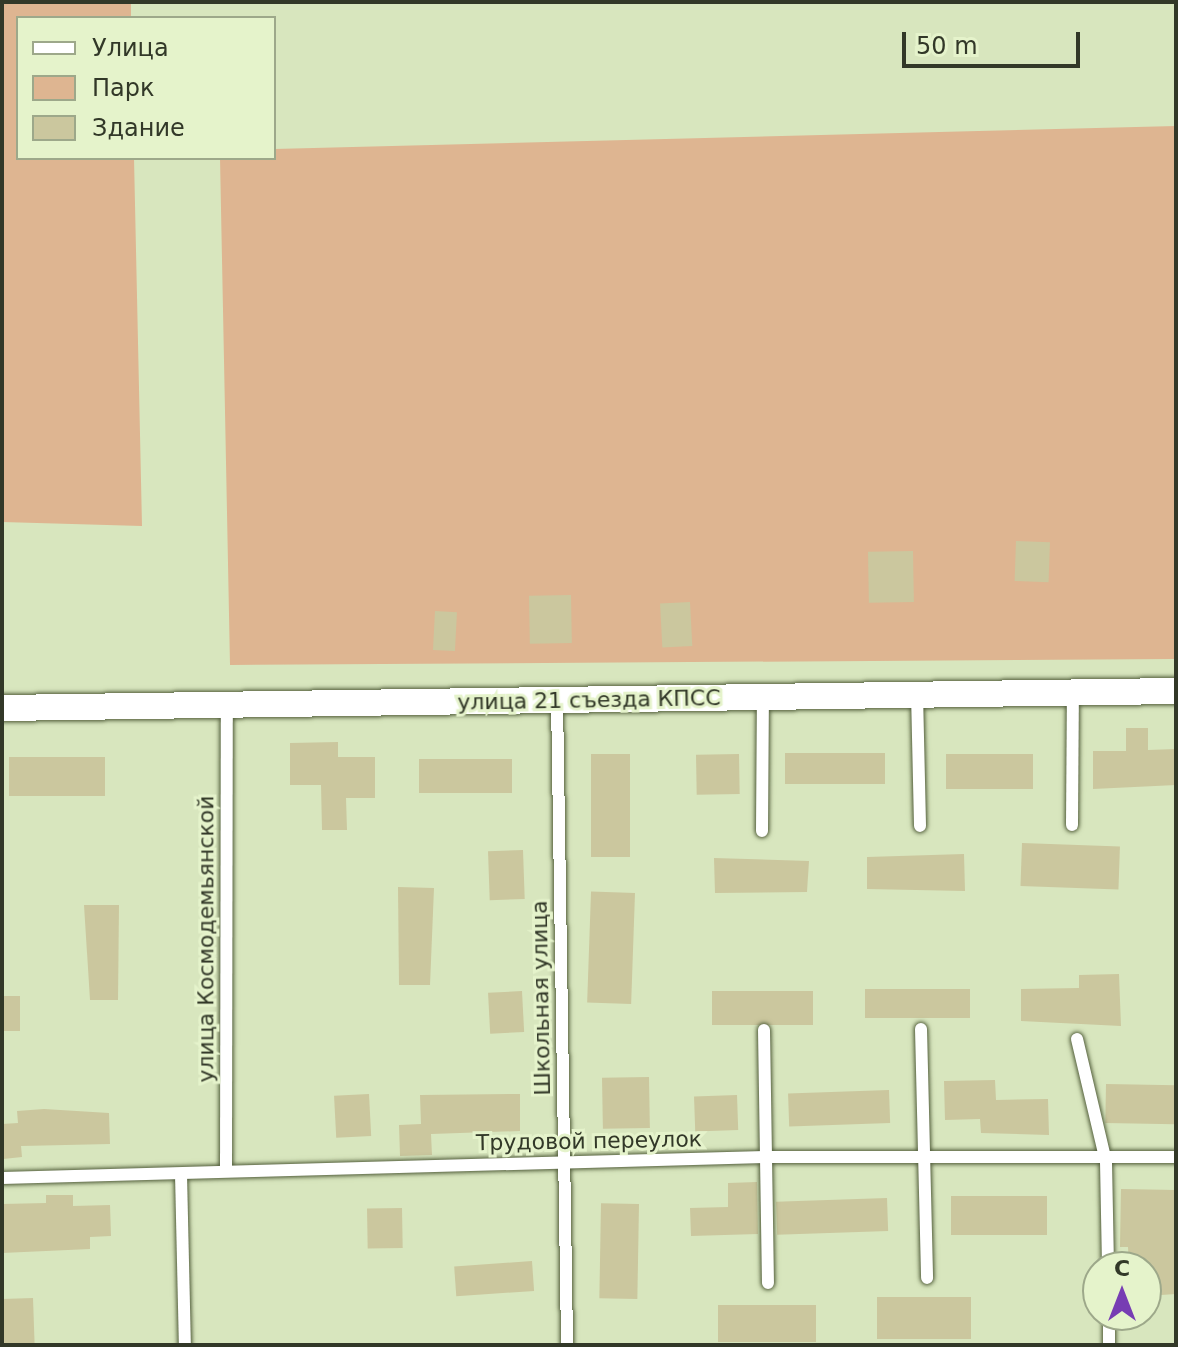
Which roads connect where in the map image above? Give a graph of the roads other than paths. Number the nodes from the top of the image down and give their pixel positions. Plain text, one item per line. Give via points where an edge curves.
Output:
1 (1176, 691) edge
2 (917, 693) junction
3 (1073, 693) junction
4 (557, 698) junction
5 (763, 698) junction
6 (2, 708) edge
7 (227, 708) junction
8 (1072, 825) dead end
9 (920, 826) dead end
10 (762, 831) dead end
11 (921, 1029) dead end
12 (764, 1030) dead end
13 (1077, 1039) dead end
14 (765, 1157) junction
15 (924, 1157) junction
16 (1176, 1157) edge
17 (564, 1162) junction
18 (1106, 1162) junction
19 (226, 1170) junction
20 (181, 1174) junction
21 (2, 1178) edge
22 (1108, 1251) edge
23 (927, 1278) dead end
24 (768, 1283) dead end
25 (185, 1345) edge
26 (567, 1345) edge

1 - 3 street, улица 21 съезда КПСС
2 - 3 street, улица 21 съезда КПСС
2 - 5 street, улица 21 съезда КПСС
2 - 9 lane
3 - 8 lane
4 - 5 street, улица 21 съезда КПСС
4 - 7 street, улица 21 съезда КПСС
4 - 17 lane, Школьная улица
5 - 10 lane
6 - 7 street, улица 21 съезда КПСС
7 - 19 lane, улица Космодемьянской
11 - 15 lane
12 - 14 lane
13 - 18 lane
14 - 15 lane, Трудовой переулок
14 - 17 lane, Трудовой переулок
14 - 24 lane
15 - 18 lane, Трудовой переулок
15 - 23 lane
16 - 18 lane, Трудовой переулок
17 - 19 lane, Трудовой переулок
17 - 26 lane, Школьная улица
18 - 22 lane
19 - 20 lane, Трудовой переулок
20 - 21 lane, Трудовой переулок
20 - 25 lane

